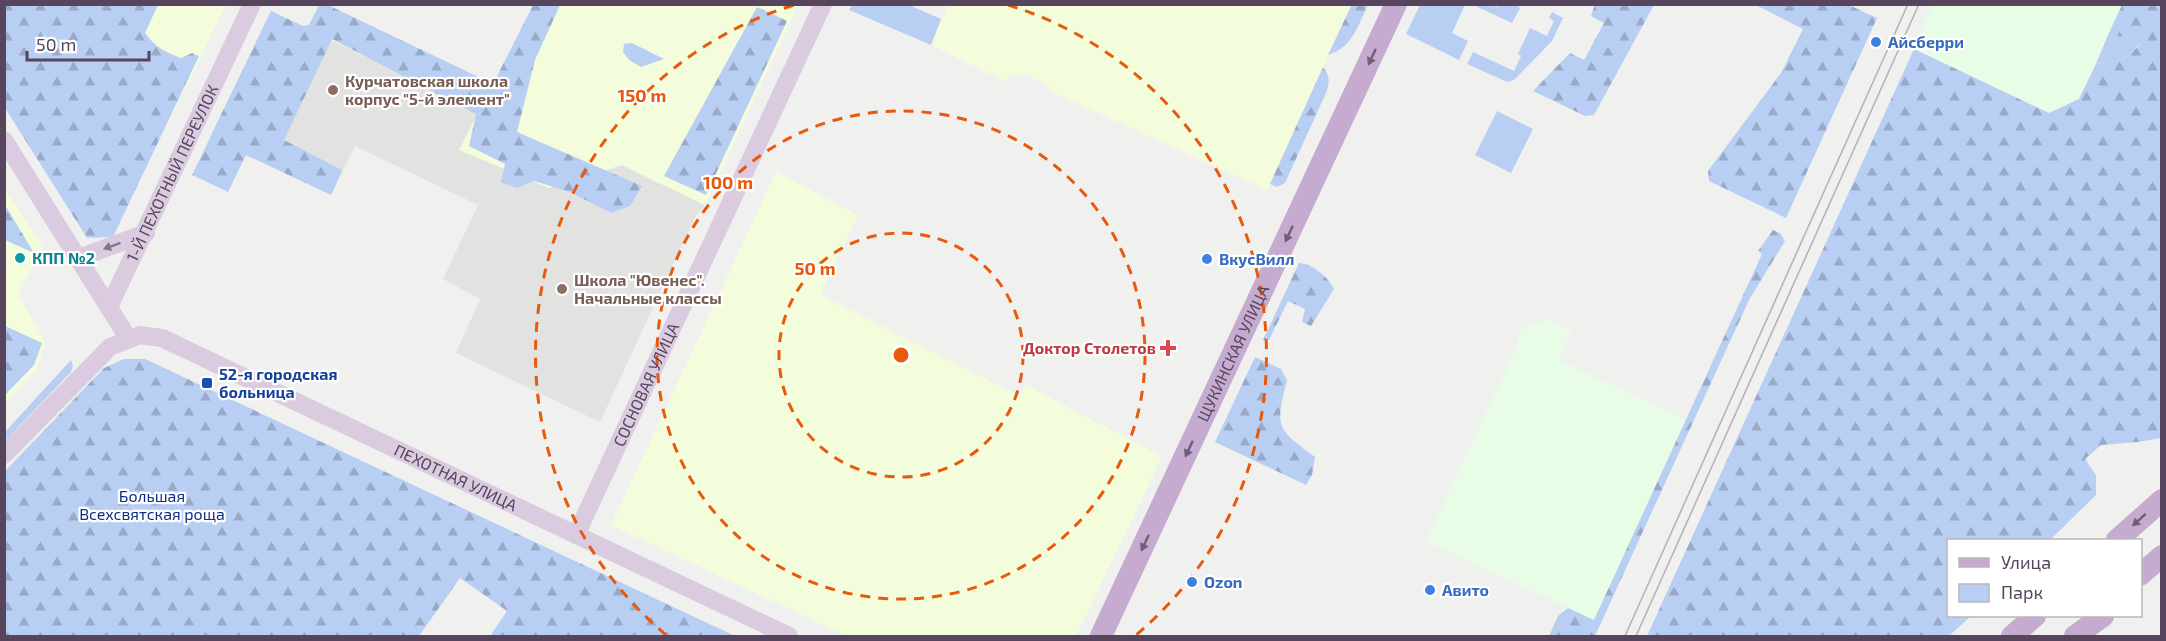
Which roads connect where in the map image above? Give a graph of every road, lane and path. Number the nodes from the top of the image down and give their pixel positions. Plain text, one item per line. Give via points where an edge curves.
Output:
1 (252, 4) edge
2 (823, 4) edge
3 (1396, 4) edge
4 (4, 140) edge
5 (146, 233) junction
6 (78, 258) junction
7 (109, 307) junction
8 (124, 340) junction
9 (4, 455) edge
10 (2162, 500) edge
11 (576, 535) junction
12 (2118, 539) edge
13 (2162, 555) edge
14 (2162, 572) edge
15 (2142, 573) edge
16 (2142, 587) edge
17 (2033, 617) edge
18 (2095, 617) edge
19 (2100, 617) edge
20 (789, 636) edge
21 (1101, 636) edge
22 (2012, 636) edge
23 (2075, 636) edge

1 - 5 street, 1-Й ПЕХОТНЫЙ ПЕРЕУЛОК
2 - 11 street, СОСНОВАЯ УЛИЦА
3 -> 21 main road, ЩУКИНСКАЯ УЛИЦА
4 - 6 street
5 -> 6 street
5 - 7 street, 1-Й ПЕХОТНЫЙ ПЕРЕУЛОК
6 - 7 street
7 - 8 street
8 - 9 street via 97,358
8 - 11 street, ПЕХОТНАЯ УЛИЦА via 140,335 162,338
10 -> 12 main road
11 - 20 street, ПЕХОТНАЯ УЛИЦА
13 - 15 main road
14 - 16 main road
17 - 22 main road
18 - 23 main road
19 - 23 main road

